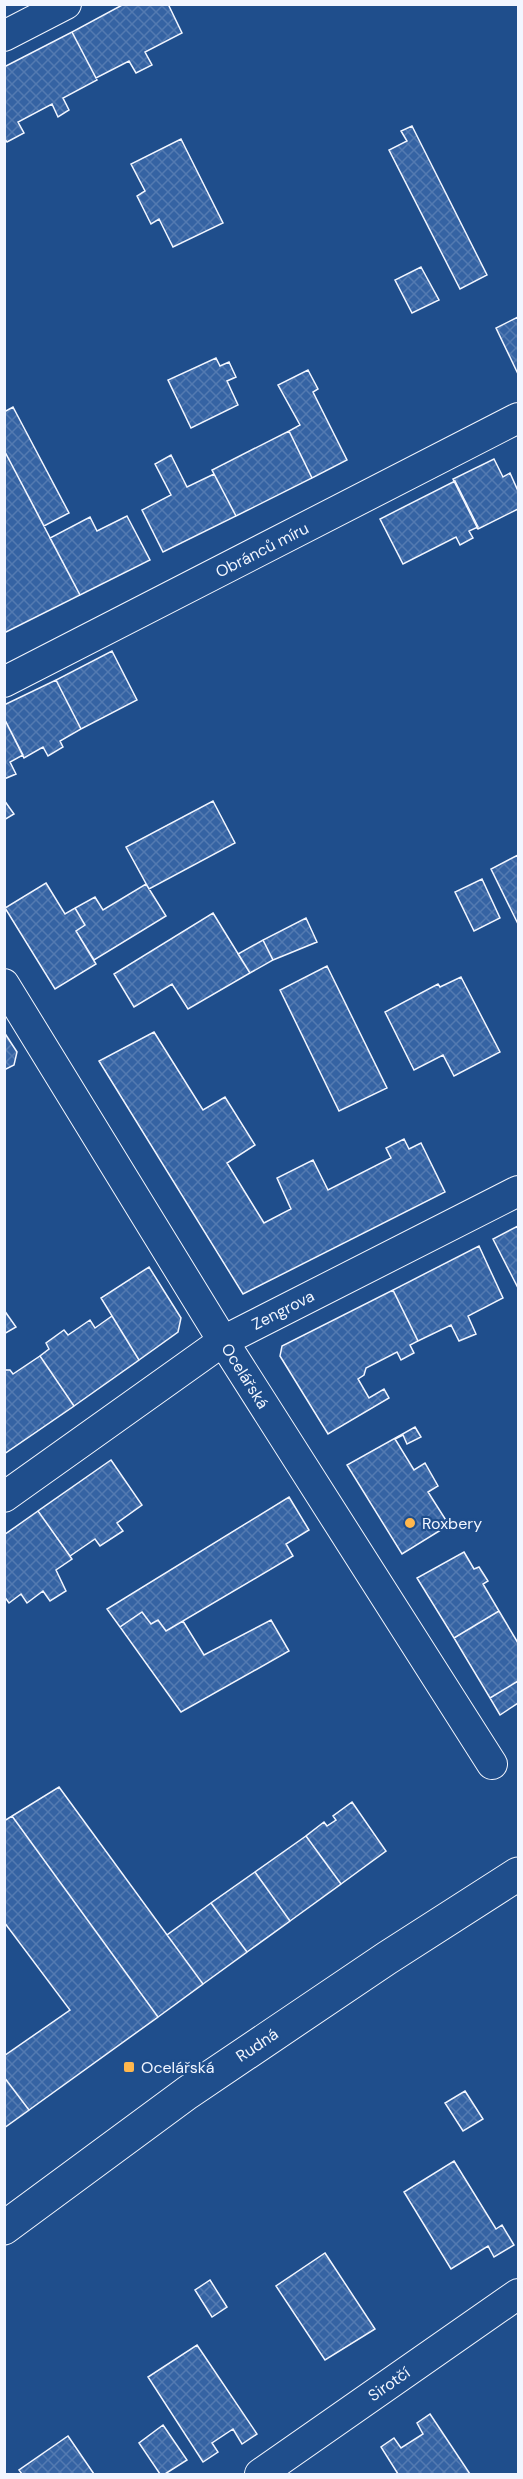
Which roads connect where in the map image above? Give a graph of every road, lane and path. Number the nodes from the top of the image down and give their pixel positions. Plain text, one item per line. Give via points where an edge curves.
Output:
1 (66, 4) edge
2 (4, 36) edge
3 (519, 418) edge
4 (4, 682) edge
5 (4, 984) edge
6 (519, 1191) edge
7 (223, 1341) junction
8 (4, 1497) edge
9 (492, 1764) dead end
10 (519, 1874) edge
11 (4, 2228) edge
12 (519, 2294) edge
13 (260, 2475) edge

1 - 2 street
3 - 4 street, Obránců míru
5 - 7 street, Ocelářská
6 - 7 street, Zengrova
7 - 8 street, Zengrova
7 - 9 street, Ocelářská
10 - 11 main road, Rudná via 187,2093
12 - 13 street, Sirotčí

